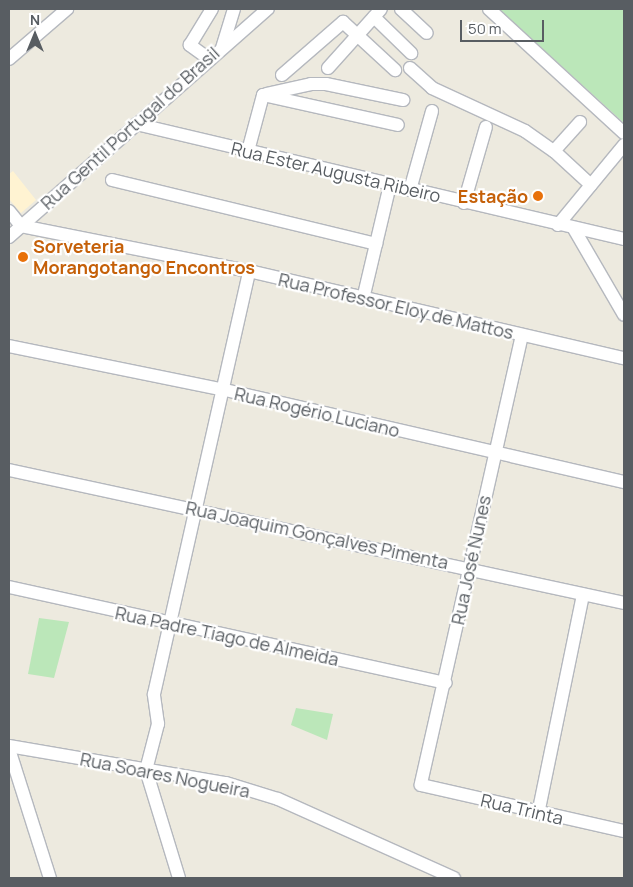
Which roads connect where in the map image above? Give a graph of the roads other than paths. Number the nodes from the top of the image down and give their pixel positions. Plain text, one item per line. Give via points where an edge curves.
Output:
1 (67, 9) edge
2 (212, 9) edge
3 (234, 9) edge
4 (265, 9) edge
5 (401, 9) edge
6 (489, 9) edge
7 (377, 13) edge
8 (427, 34) dead end
9 (358, 36) junction
10 (222, 48) junction
11 (411, 53) dead end
12 (9, 59) edge
13 (209, 59) junction
14 (328, 68) dead end
15 (410, 68) dead end
16 (395, 70) dead end
17 (282, 75) dead end
18 (263, 95) junction
19 (403, 100) dead end
20 (432, 111) dead end
21 (580, 122) dead end
22 (136, 124) junction
23 (398, 125) dead end
24 (486, 127) dead end
25 (624, 133) edge
26 (624, 146) edge
27 (248, 151) junction
28 (554, 151) junction
29 (112, 180) dead end
30 (390, 185) junction
31 (591, 185) junction
32 (410, 190) junction
33 (464, 203) junction
34 (9, 211) edge
35 (558, 225) junction
36 (21, 226) junction
37 (624, 227) edge
38 (574, 230) junction
39 (9, 237) edge
40 (620, 238) edge
41 (376, 244) junction
42 (249, 271) junction
43 (363, 299) junction
44 (624, 315) edge
45 (522, 335) junction
46 (9, 346) edge
47 (624, 358) edge
48 (221, 389) junction
49 (494, 453) junction
50 (9, 470) edge
51 (624, 482) edge
52 (197, 509) junction
53 (468, 569) junction
54 (9, 587) edge
55 (583, 595) junction
56 (624, 603) edge
57 (171, 625) junction
58 (446, 683) junction
59 (9, 748) edge
60 (146, 770) junction
61 (421, 785) joint
62 (538, 814) junction
63 (624, 831) edge
64 (50, 878) edge
65 (179, 878) edge
66 (454, 878) edge

1 - 12 street
2 - 13 street via 190,45
3 - 10 street, Rua Gentil Portugal do Brasil
4 - 10 street
5 - 8 street
6 - 25 street
7 - 9 street
7 - 11 street
9 - 14 street
9 - 16 street
9 - 17 street via 343,22
10 - 13 street, Rua Gentil Portugal do Brasil
13 - 22 street, Rua Gentil Portugal do Brasil
15 - 28 street via 432,88 525,131
18 - 19 street via 311,84 326,84
18 - 23 street
18 - 27 street
20 - 32 street
21 - 28 street
22 - 27 street, Rua Ester Augusta Ribeiro
22 - 36 street, Rua Gentil Portugal do Brasil
24 - 33 street
26 - 31 street
27 - 30 street, Rua Ester Augusta Ribeiro
28 - 31 street
29 - 41 street
30 - 32 street, Rua Ester Augusta Ribeiro
30 - 41 street
31 - 35 street
32 - 33 street, Rua Ester Augusta Ribeiro
33 - 35 street, Rua Ester Augusta Ribeiro
34 - 36 street
35 - 38 street, Rua Ester Augusta Ribeiro
36 - 39 street, Rua Gentil Portugal do Brasil
36 - 42 street, Rua Professor Eloy de Mattos
37 - 40 street
38 - 40 street, Rua Ester Augusta Ribeiro
38 - 44 street
41 - 43 street
42 - 43 street, Rua Professor Eloy de Mattos
42 - 48 street
43 - 45 street, Rua Professor Eloy de Mattos
45 - 47 street, Rua Professor Eloy de Mattos
45 - 49 street, Rua José Nunes
46 - 48 street, Rua Rogério Luciano
48 - 49 street, Rua Rogério Luciano
48 - 52 street
49 - 51 street, Rua Rogério Luciano
49 - 53 street, Rua José Nunes
50 - 52 street, Rua Joaquim Gonçalves Pimenta
52 - 53 street, Rua Joaquim Gonçalves Pimenta
52 - 57 street
53 - 55 street, Rua Joaquim Gonçalves Pimenta
53 - 58 street, Rua José Nunes
54 - 57 street, Rua Padre Tiago de Almeida
55 - 56 street, Rua Joaquim Gonçalves Pimenta
55 - 62 street
57 - 58 street, Rua Padre Tiago de Almeida
57 - 60 street via 154,694 158,724
58 - 61 street, Rua José Nunes
59 - 60 street, Rua Soares Nogueira
59 - 64 street
60 - 65 street
60 - 66 street, Rua Soares Nogueira via 226,783 278,800
61 - 62 street, Rua Trinta
62 - 63 street, Rua Trinta

